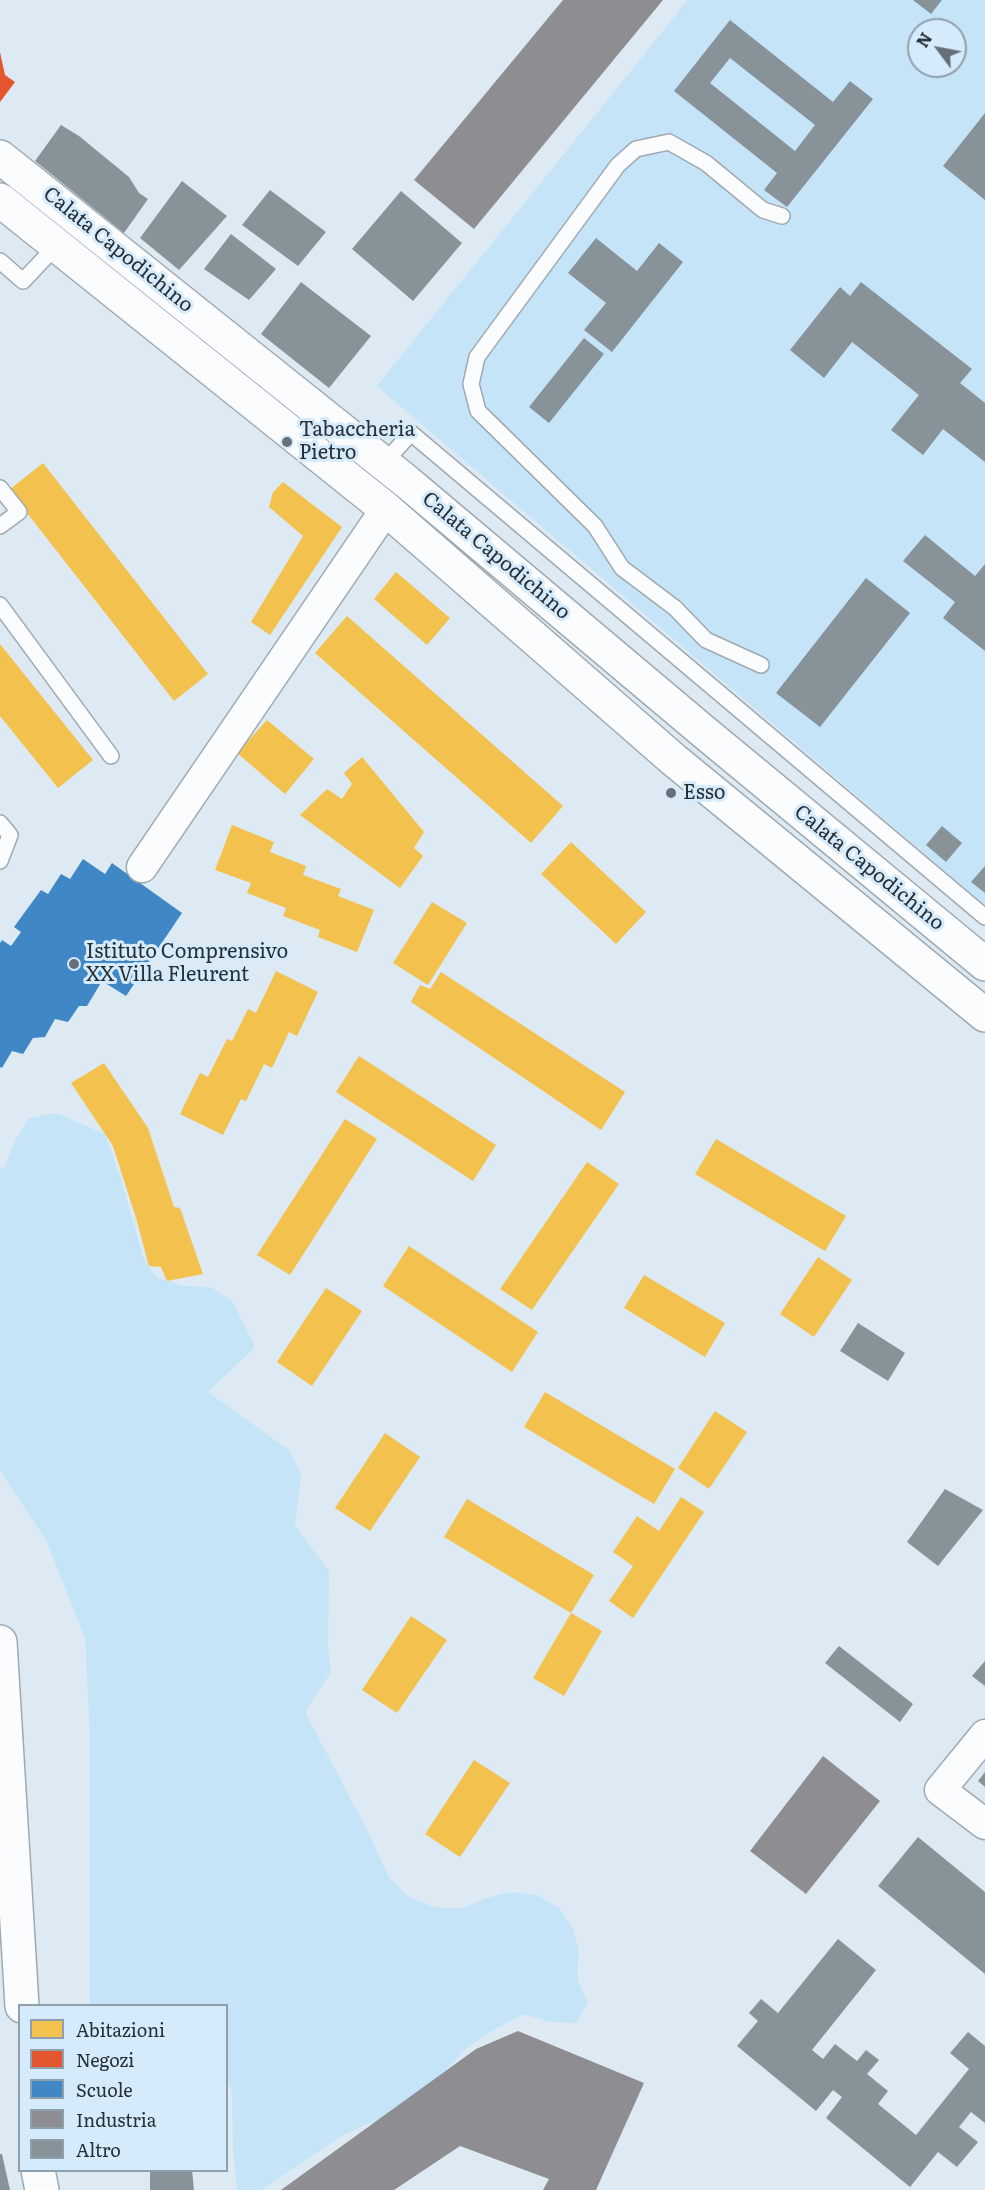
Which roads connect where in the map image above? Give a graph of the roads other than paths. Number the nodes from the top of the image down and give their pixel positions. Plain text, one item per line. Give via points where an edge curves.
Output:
1 (0, 157) edge
2 (0, 200) edge
3 (782, 216) dead end
4 (56, 246) junction
5 (0, 261) edge
6 (395, 472) junction
7 (0, 488) edge
8 (386, 509) junction
9 (0, 526) edge
10 (0, 605) edge
11 (761, 666) dead end
12 (111, 756) dead end
13 (0, 822) edge
14 (0, 861) edge
15 (142, 867) dead end
16 (985, 917) edge
17 (985, 963) edge
18 (985, 1015) edge
19 (0, 1642) edge
20 (985, 1735) edge
21 (985, 1824) edge
22 (22, 2004) edge
23 (38, 2172) edge
24 (42, 2190) edge

1 - 6 main road, Calata Capodichino
2 - 4 main road, Calata Capodichino
3 - 11 lane via 764,210 706,163 669,142 636,149 618,165 477,357 471,384 478,411 596,526 622,568 675,608 706,640
4 - 5 lane via 23,281
4 - 8 main road, Calata Capodichino
6 - 8 main road
6 - 16 lane via 411,433
6 - 17 main road, Calata Capodichino
7 - 9 lane via 19,512
8 - 15 street
8 - 18 main road, Calata Capodichino via 674,760
10 - 12 lane
13 - 14 lane via 10,835
19 - 22 main road
20 - 21 street via 940,1790
23 - 24 main road

